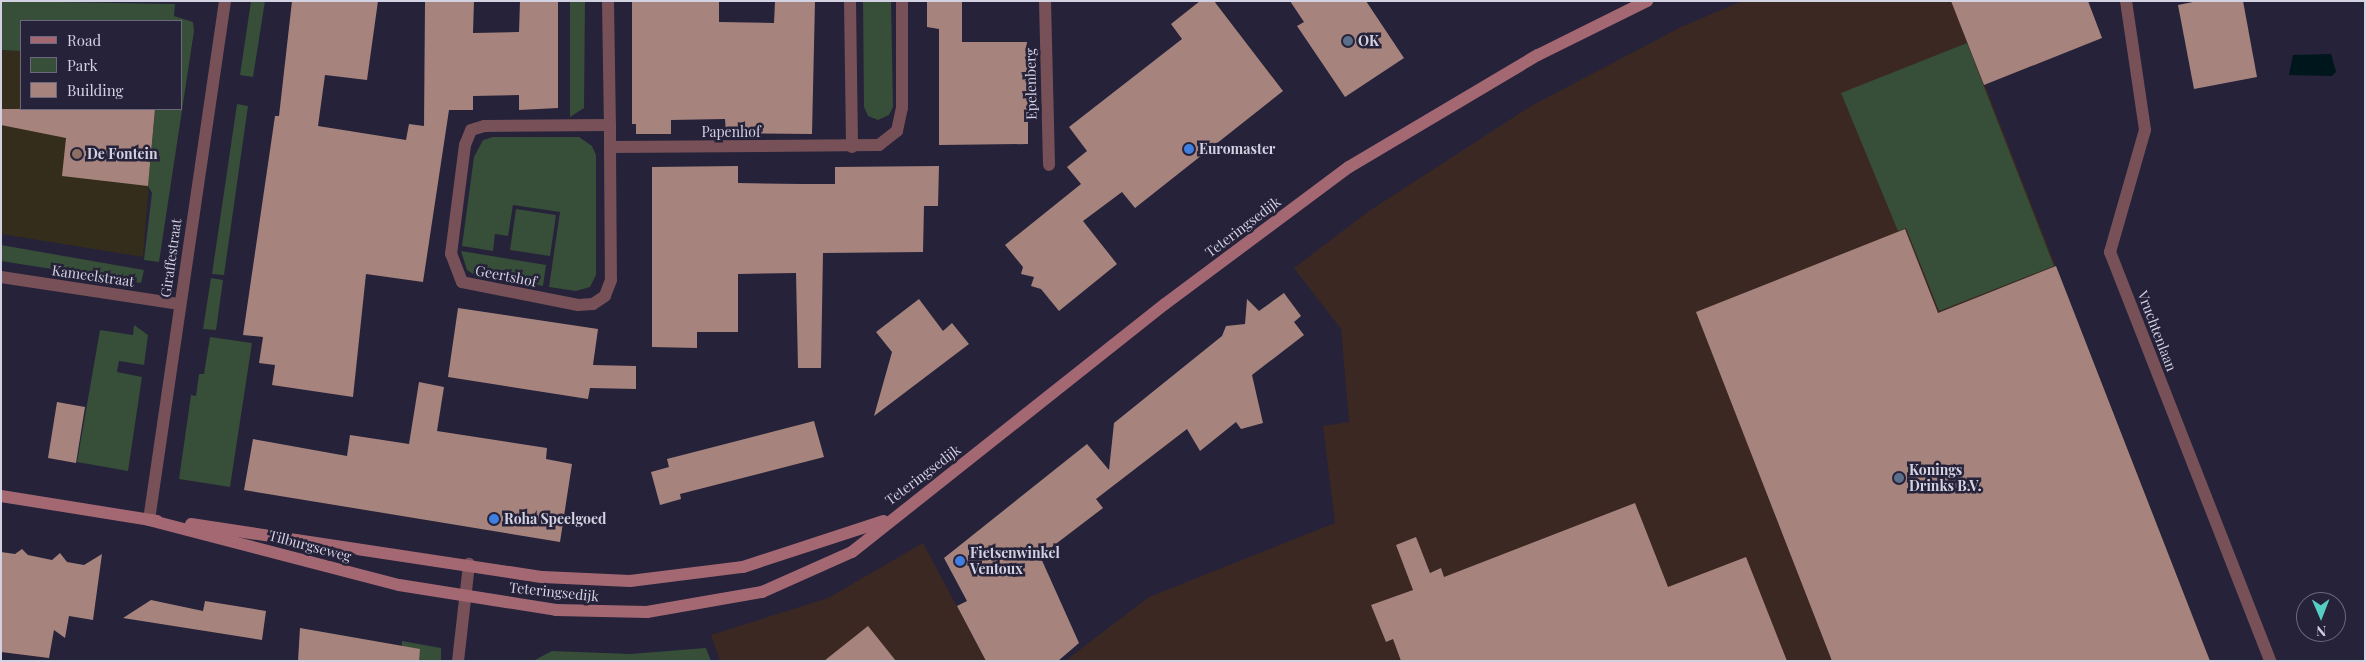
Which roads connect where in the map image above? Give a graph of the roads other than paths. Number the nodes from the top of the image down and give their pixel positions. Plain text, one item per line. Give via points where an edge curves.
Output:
1 (225, 1) edge
2 (608, 1) edge
3 (850, 1) edge
4 (902, 1) edge
5 (1045, 1) edge
6 (1647, 1) edge
7 (2126, 1) edge
8 (610, 125) junction
9 (610, 147) junction
10 (852, 147) junction
11 (1048, 166) dead end
12 (1, 278) edge
13 (180, 304) junction
14 (1, 496) edge
15 (149, 520) junction
16 (886, 521) junction
17 (469, 564) junction
18 (465, 595) junction
19 (458, 661) edge
20 (2270, 661) edge

1 - 13 street, Giraffestraat
2 - 8 street, Geertshof
3 - 10 street
4 - 10 street, Papenhof via 902,108 896,131 879,145
5 - 11 street, Epelenberg
6 - 16 main road, Teteringsedijk via 1538,55 1349,167
7 - 20 street, Vruchtenlaan via 2145,130 2110,252
8 - 9 street, Geertshof
8 - 9 street, Geertshof via 484,126 471,130 465,145 450,254 462,282 578,305 592,304 605,296 611,280
9 - 10 street, Papenhof
12 - 13 street, Kameelstraat
13 - 15 street, Giraffestraat
14 - 15 main road, Tilburgseweg
15 - 17 main road, Tilburgseweg
15 - 18 main road, Tilburgseweg via 399,585
16 - 17 main road, Teteringsedijk via 779,557 687,577 586,581
16 - 18 main road, Teteringsedijk via 852,552 812,573 719,603 646,612 592,612
17 - 18 street
18 - 19 street

